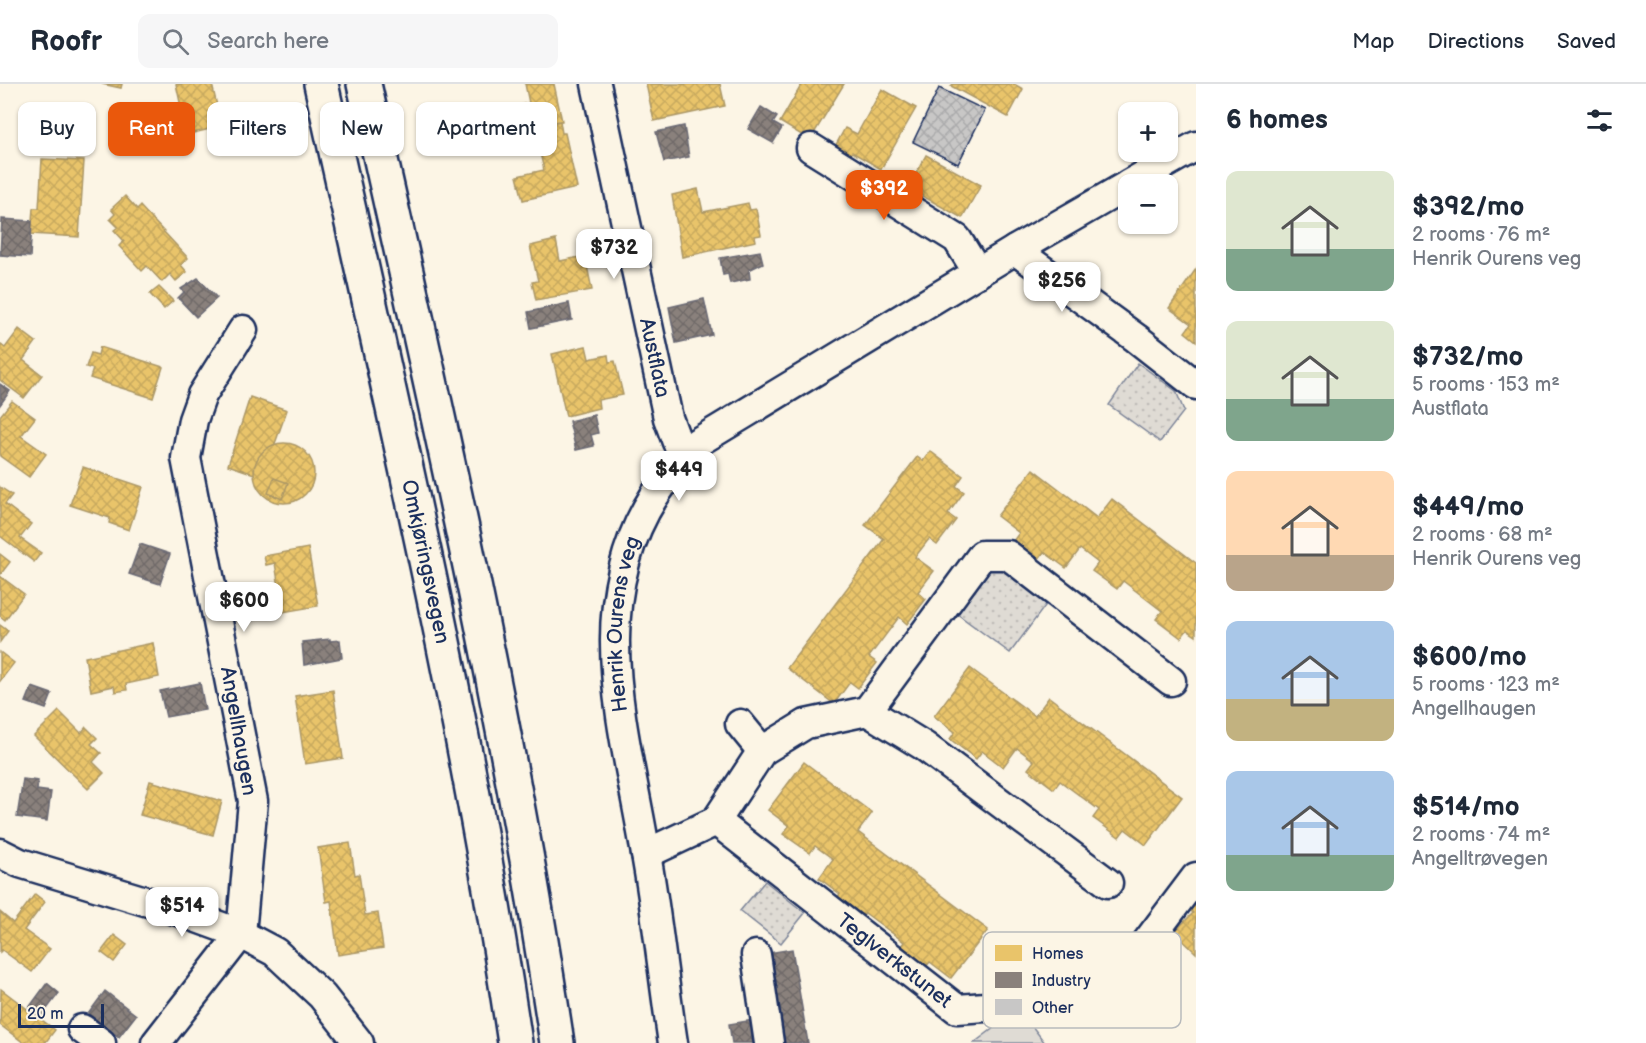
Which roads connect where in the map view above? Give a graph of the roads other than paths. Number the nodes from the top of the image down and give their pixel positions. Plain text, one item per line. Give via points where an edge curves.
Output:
1 (321, 84) edge
2 (364, 84) edge
3 (596, 84) edge
4 (1196, 146) edge
5 (811, 148) dead end
6 (1147, 174) edge
7 (1118, 191) edge
8 (1015, 250) junction
9 (978, 273) junction
10 (243, 330) dead end
11 (1196, 385) edge
12 (686, 453) junction
13 (1171, 681) dead end
14 (867, 711) junction
15 (740, 723) dead end
16 (762, 751) junction
17 (716, 821) junction
18 (0, 853) edge
19 (646, 854) junction
20 (1196, 877) edge
21 (1108, 883) dead end
22 (1155, 932) edge
23 (241, 934) junction
24 (756, 955) dead end
25 (983, 1007) edge
26 (555, 1028) edge
27 (156, 1043) edge
28 (359, 1043) edge
29 (515, 1043) edge
30 (568, 1043) edge
31 (673, 1043) edge
32 (769, 1043) edge

1 - 29 highway, Omkjøringsvegen via 477,814
2 - 26 highway, Omkjøringsvegen via 472,574
3 - 12 street, Austflata via 668,418
4 - 6 street, Henrik Ourens veg
5 - 9 street via 957,239
7 - 8 street, Henrik Ourens veg
8 - 9 street, Henrik Ourens veg
8 - 11 street
9 - 12 street, Henrik Ourens veg via 723,426
10 - 23 street, Angellhaugen via 202,395 186,458 253,801
12 - 19 street, Henrik Ourens veg via 648,506 633,537 616,598 616,677
13 - 14 street via 1008,555 982,555
14 - 16 street via 806,724
14 - 21 street via 924,746
15 - 16 street
16 - 17 street
17 - 19 street
17 - 25 street, Teglverkstunet via 957,1009
18 - 23 street via 20,863
19 - 31 street, Henrik Ourens veg
20 - 22 street, Teglverkstunet
23 - 27 street
23 - 28 street via 275,952 322,996
24 - 32 street
26 - 30 street

